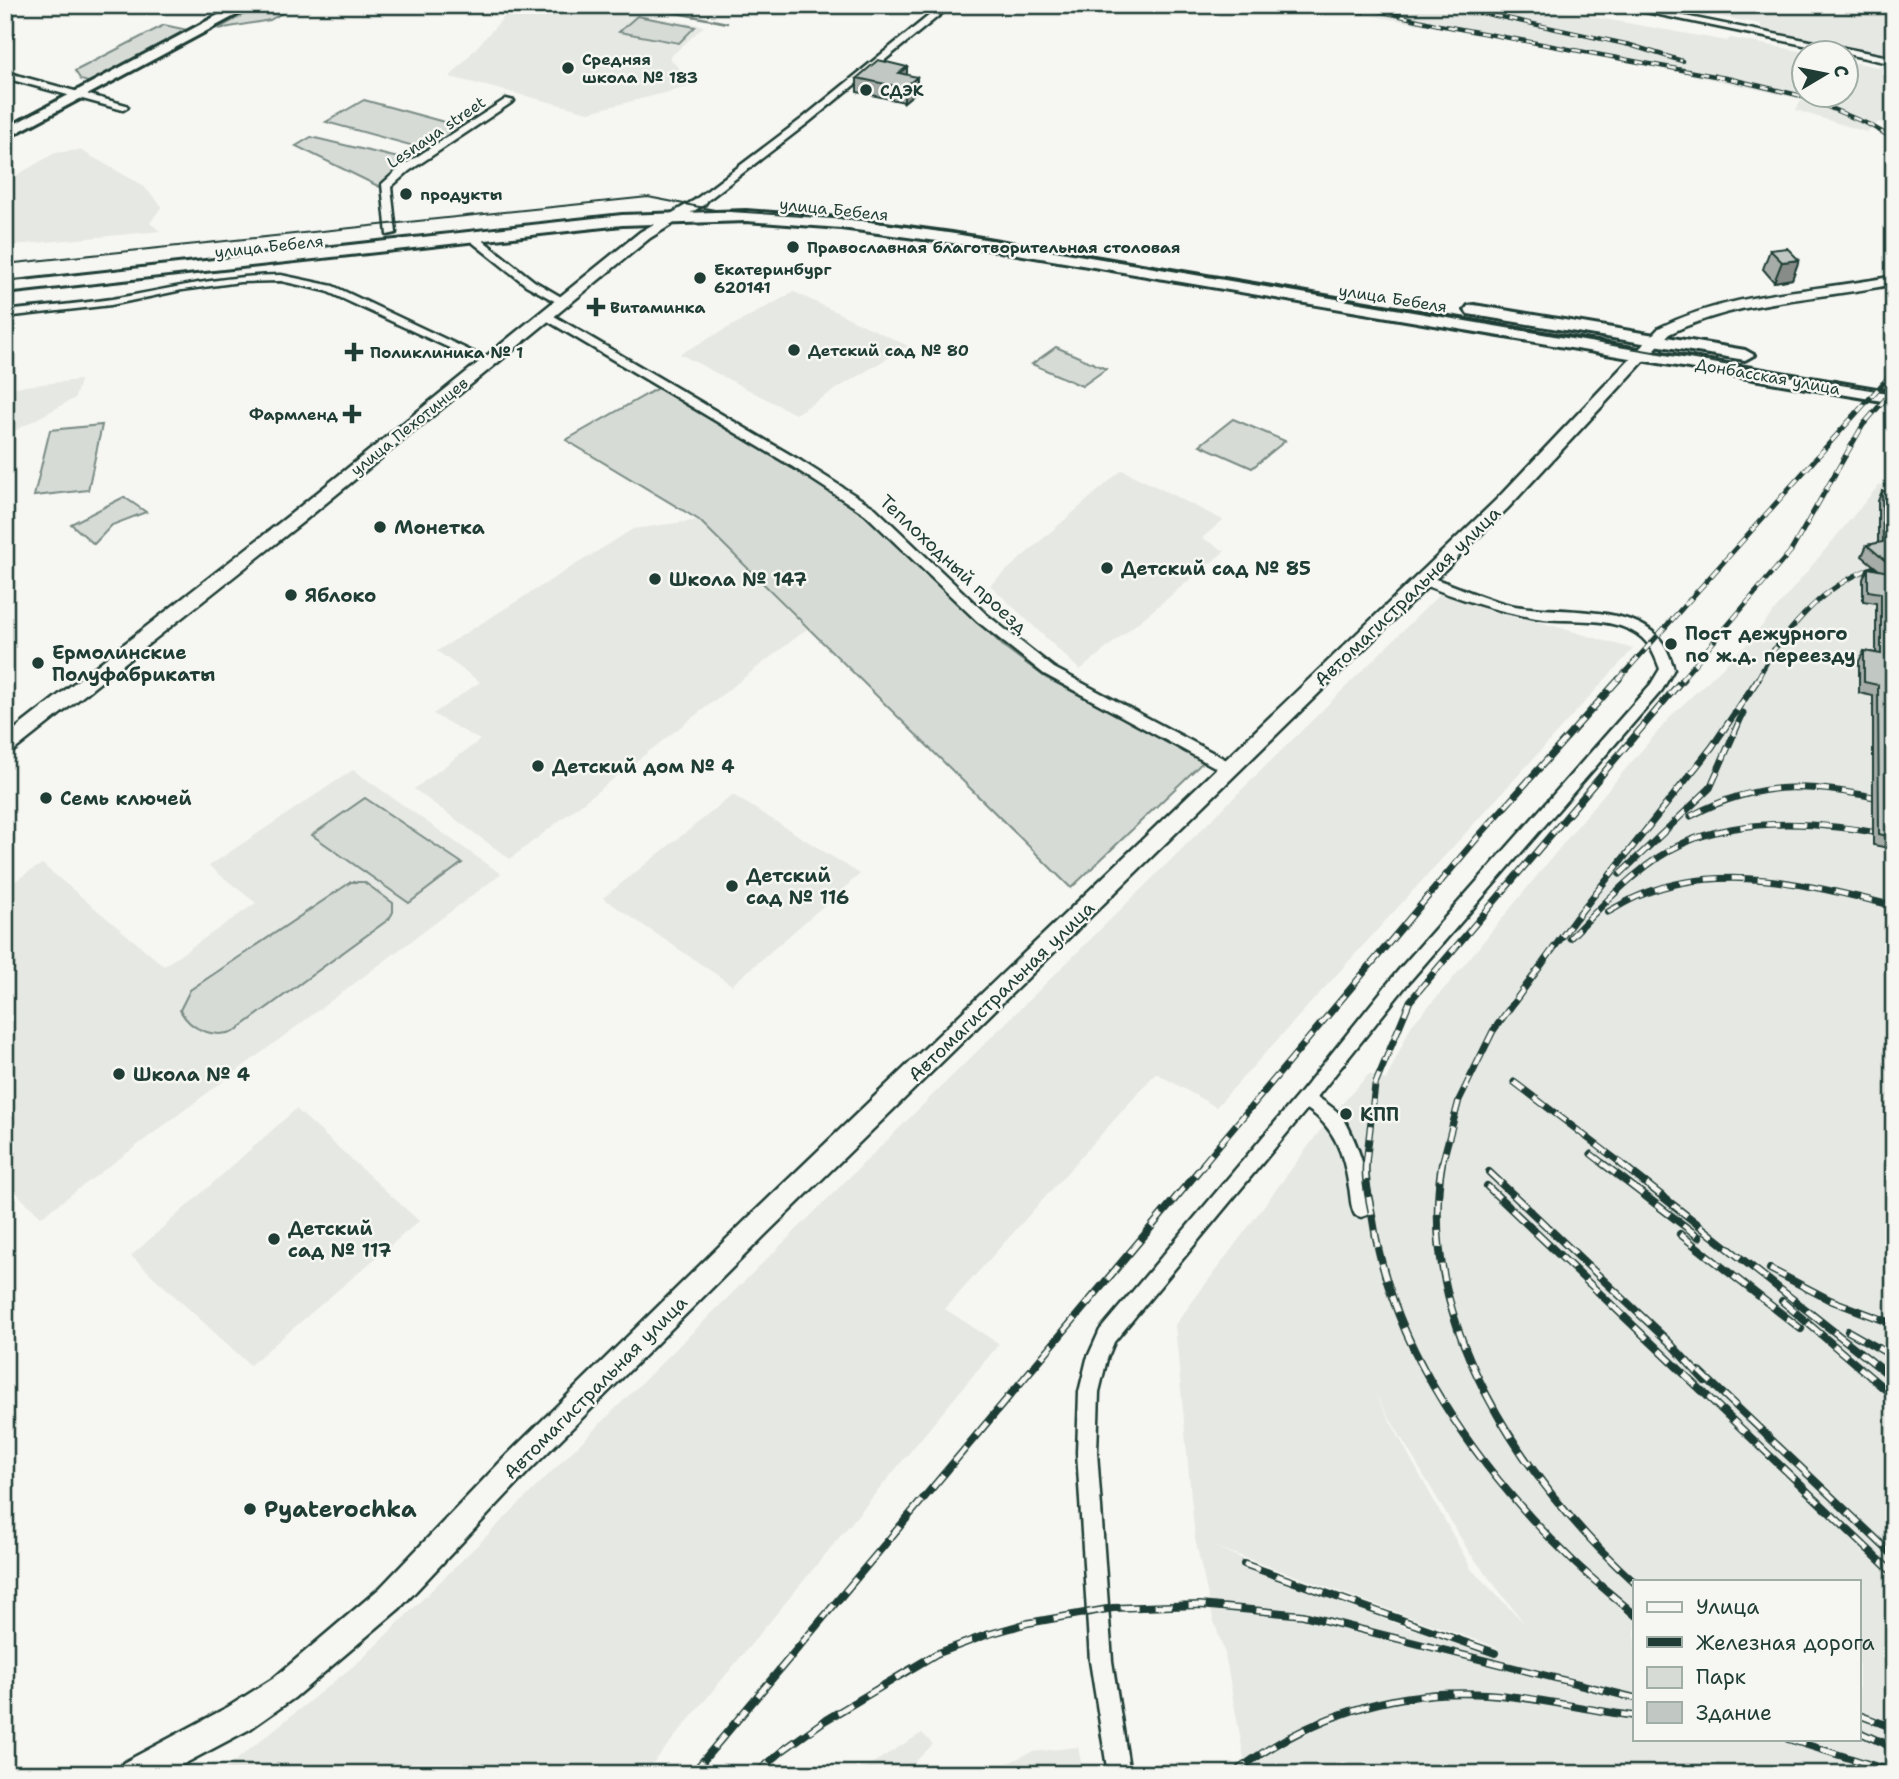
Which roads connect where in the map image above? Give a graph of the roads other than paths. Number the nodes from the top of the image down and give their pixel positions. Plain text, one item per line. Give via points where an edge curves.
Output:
1 (248, 5) edge
2 (948, 5) edge
3 (1616, 5) edge
4 (1894, 61) edge
5 (5, 75) edge
6 (81, 94) junction
7 (509, 101) dead end
8 (124, 107) dead end
9 (5, 135) edge
10 (700, 201) junction
11 (669, 218) junction
12 (391, 233) junction
13 (471, 236) junction
14 (5, 274) edge
15 (1894, 280) edge
16 (5, 288) edge
17 (562, 301) junction
18 (5, 314) edge
19 (545, 315) junction
20 (1649, 348) junction
21 (488, 362) junction
22 (1894, 382) edge
23 (1894, 398) edge
24 (1422, 579) junction
25 (5, 747) edge
26 (1231, 769) junction
27 (1306, 1099) junction
28 (1361, 1209) dead end
29 (134, 1774) edge
30 (1119, 1774) edge

1 - 6 main road
2 - 10 street, улица Пехотинцев
3 - 4 street
5 - 6 street
6 - 8 street
6 - 9 main road
7 - 12 street, Lesnaya street via 386,186
10 - 11 main road, улица Пехотинцев
10 - 12 main road, улица Бебеля
10 - 20 main road, улица Бебеля via 849,208
11 - 13 main road, улица Бебеля
11 - 17 main road, улица Пехотинцев
11 - 20 main road, улица Бебеля via 746,216 888,229
12 - 14 main road, улица Бебеля
13 - 16 main road, улица Бебеля
13 - 17 street via 530,283
15 - 20 main road, Автомагистральная улица via 1706,311 1678,322
17 - 19 main road, улица Пехотинцев
18 - 21 street via 240,279 281,278 330,288
19 - 21 main road, улица Пехотинцев
19 - 26 street, Теплоходный проезд via 870,511 992,628 1049,671
20 - 22 main road, Донбасская улица
20 - 23 main road, Донбасская улица
20 - 24 main road, Автомагистральная улица via 1502,503
21 - 25 main road, улица Пехотинцев
24 - 26 main road, Автомагистральная улица
24 - 27 street via 1504,608 1620,620 1652,641 1667,669 1657,687 1403,977
26 - 29 main road, Автомагистральная улица via 758,1225 518,1463 390,1598 284,1688 239,1718
27 - 28 street via 1331,1116 1360,1186
27 - 30 street via 1107,1336 1097,1359 1089,1392 1087,1452 1101,1661

